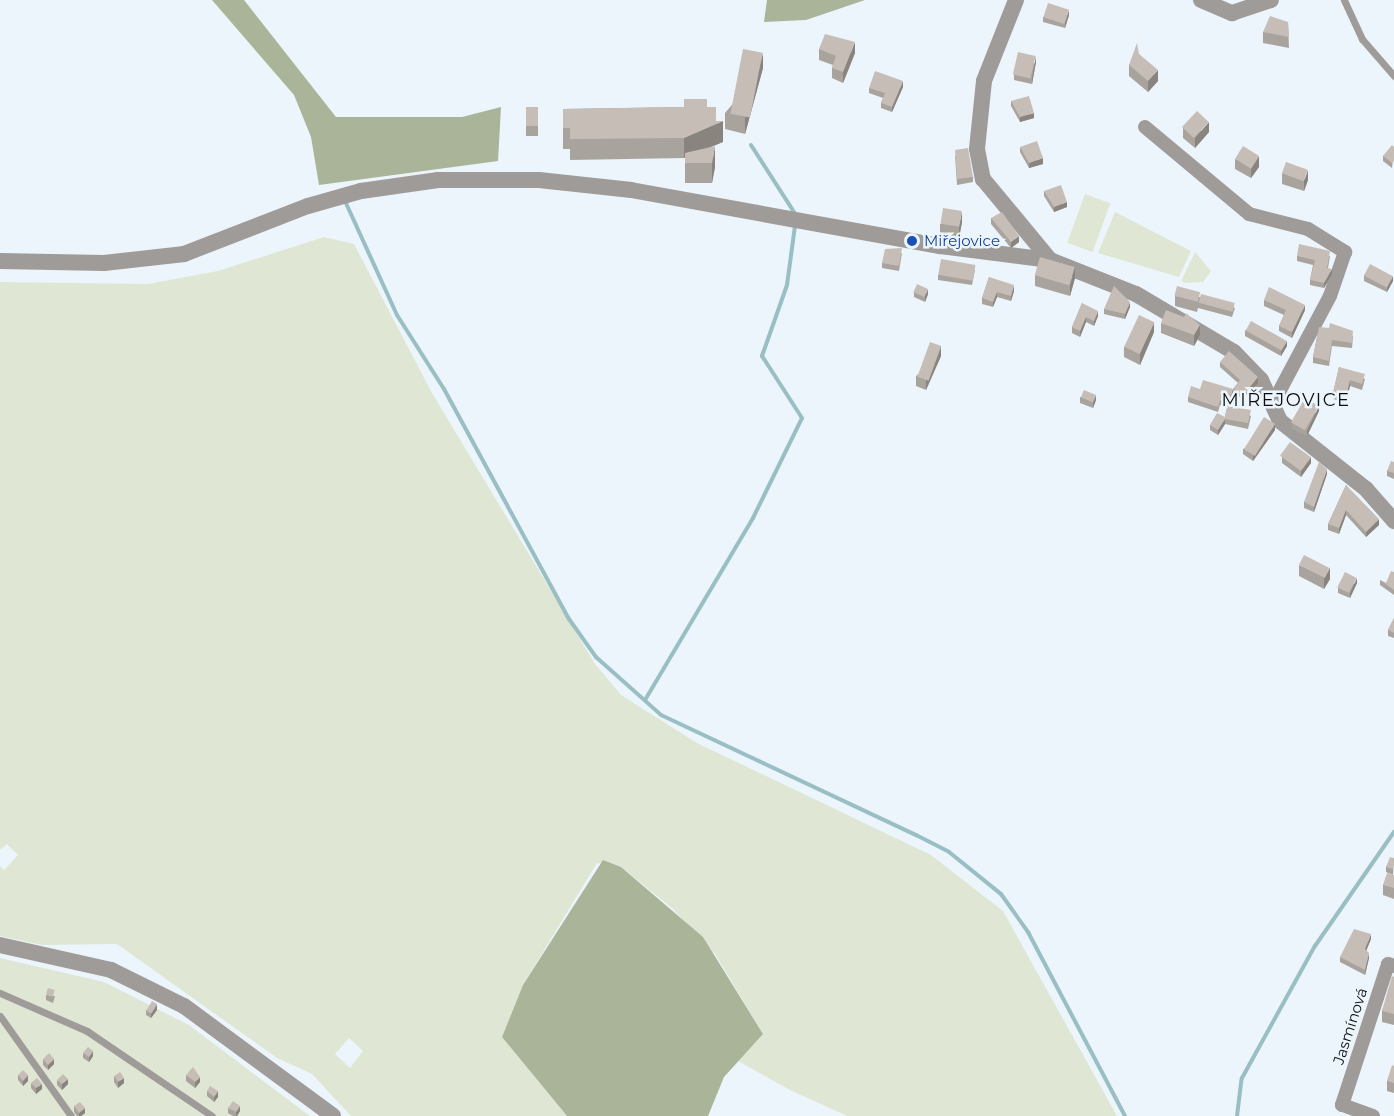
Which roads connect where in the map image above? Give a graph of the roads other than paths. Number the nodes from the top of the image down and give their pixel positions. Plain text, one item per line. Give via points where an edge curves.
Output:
1 (1016, 0) edge
2 (1201, 0) edge
3 (1271, 0) edge
4 (1344, 0) edge
5 (1394, 76) edge
6 (1145, 127) dead end
7 (1050, 260) junction
8 (0, 261) edge
9 (1272, 405) junction
10 (1394, 521) edge
11 (0, 945) edge
12 (1394, 966) edge
13 (0, 993) edge
14 (0, 1016) edge
15 (70, 1116) edge
16 (212, 1116) edge
17 (333, 1116) edge
18 (1373, 1116) edge

1 - 7 street via 984,81 977,149 983,179
2 - 3 street via 1232,12
4 - 5 lane via 1362,39
6 - 9 street via 1249,214 1308,229 1345,252 1330,296
7 - 8 street via 539,180 438,180 343,196 174,256 104,263
7 - 9 street via 1189,321 1250,366
9 - 10 street via 1280,421 1366,489
11 - 17 street via 111,970 184,1006
12 - 18 street, Jasmínová via 1388,964 1342,1105
13 - 16 lane via 87,1031
14 - 15 lane

